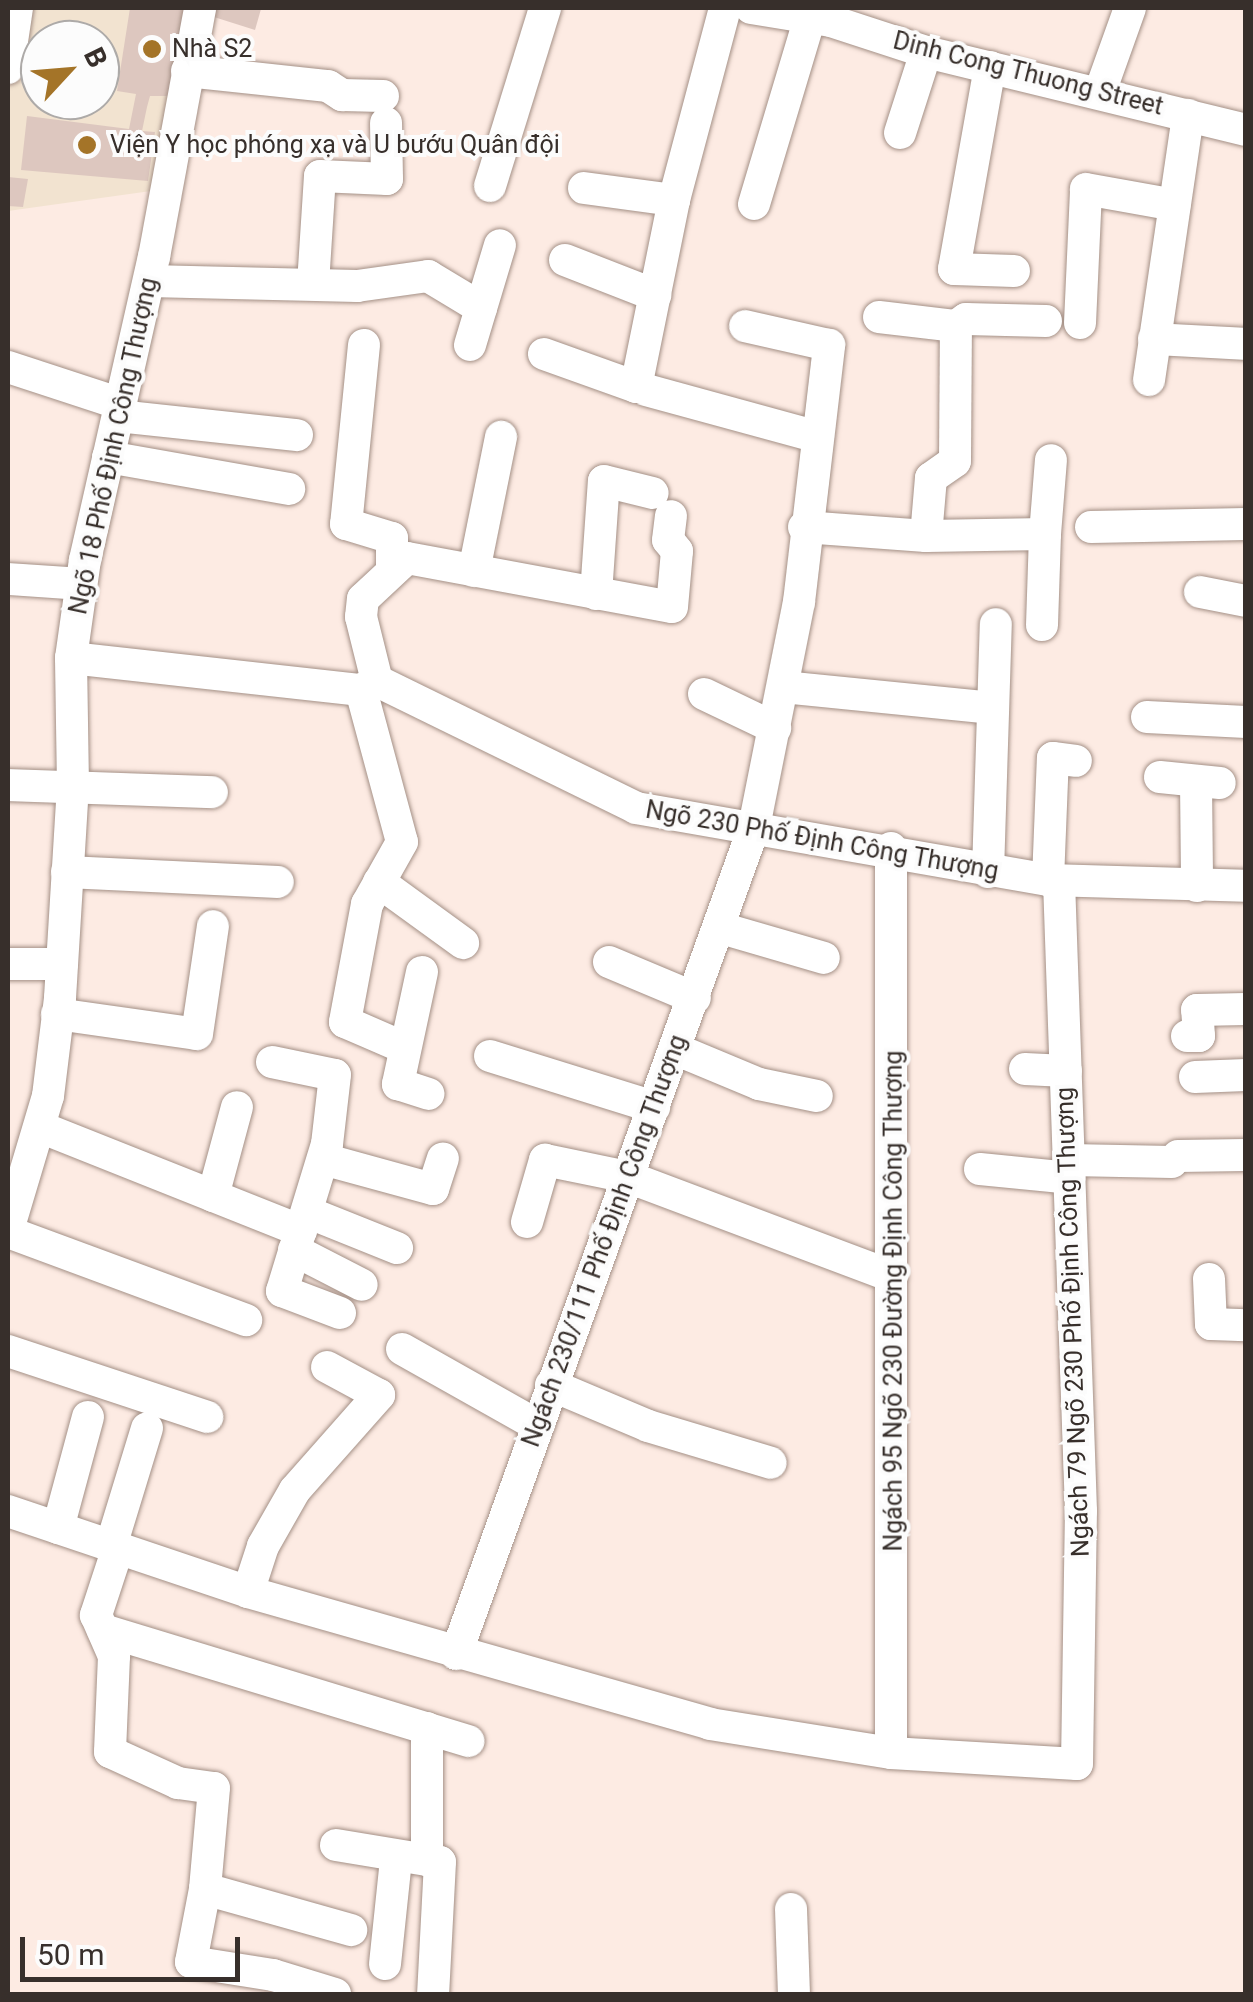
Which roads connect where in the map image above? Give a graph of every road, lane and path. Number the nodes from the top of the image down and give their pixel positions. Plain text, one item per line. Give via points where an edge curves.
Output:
1 (16, 8) edge
2 (200, 8) edge
3 (545, 8) edge
4 (725, 8) edge
5 (751, 8) edge
6 (1130, 8) edge
7 (825, 16) edge
8 (926, 52) junction
9 (990, 67) junction
10 (8, 68) edge
11 (188, 71) junction
12 (1100, 92) junction
13 (1188, 114) junction
14 (1246, 130) edge
15 (900, 133) dead end
16 (490, 186) dead end
17 (584, 188) dead end
18 (674, 200) junction
19 (754, 204) dead end
20 (1174, 205) junction
21 (500, 245) dead end
22 (564, 260) dead end
23 (1014, 271) dead end
24 (149, 281) junction
25 (313, 284) junction
26 (655, 294) junction
27 (481, 308) junction
28 (879, 317) dead end
29 (1046, 321) dead end
30 (1080, 322) dead end
31 (745, 326) dead end
32 (956, 326) junction
33 (1154, 339) junction
34 (1246, 344) edge
35 (364, 345) dead end
36 (470, 345) dead end
37 (544, 354) dead end
38 (8, 367) edge
39 (1149, 380) dead end
40 (646, 390) dead end
41 (119, 410) junction
42 (296, 435) dead end
43 (818, 437) junction
44 (501, 438) dead end
45 (108, 457) junction
46 (1050, 460) dead end
47 (289, 489) dead end
48 (1246, 524) edge
49 (804, 527) junction
50 (1091, 527) dead end
51 (1045, 534) junction
52 (926, 536) junction
53 (392, 567) junction
54 (474, 571) junction
55 (8, 578) edge
56 (81, 584) junction
57 (1200, 592) dead end
58 (596, 594) junction
59 (1246, 602) edge
60 (996, 624) dead end
61 (1042, 626) dead end
62 (71, 658) junction
63 (369, 686) junction
64 (783, 687) junction
65 (704, 694) dead end
66 (993, 708) junction
67 (1147, 716) dead end
68 (1246, 722) edge
69 (775, 728) junction
70 (1076, 760) dead end
71 (1160, 777) dead end
72 (8, 785) edge
73 (72, 786) junction
74 (212, 792) dead end
75 (754, 827) junction
76 (891, 848) junction
77 (67, 872) junction
78 (988, 872) junction
79 (1054, 881) junction
80 (278, 882) dead end
81 (379, 882) junction
82 (1196, 886) junction
83 (1246, 886) edge
84 (214, 926) dead end
85 (720, 928) junction
86 (463, 942) dead end
87 (824, 958) dead end
88 (609, 962) dead end
89 (8, 964) edge
90 (62, 964) junction
91 (422, 972) dead end
92 (694, 998) junction
93 (1246, 1009) edge
94 (58, 1014) junction
95 (1187, 1036) dead end
96 (405, 1048) junction
97 (676, 1049) junction
98 (490, 1056) dead end
99 (272, 1062) dead end
100 (1025, 1069) dead end
101 (1066, 1071) junction
102 (1246, 1074) edge
103 (1195, 1076) dead end
104 (428, 1094) dead end
105 (817, 1096) dead end
106 (238, 1107) dead end
107 (654, 1107) junction
108 (40, 1127) junction
109 (1246, 1155) edge
110 (324, 1159) junction
111 (443, 1159) dead end
112 (980, 1169) dead end
113 (1070, 1169) junction
114 (628, 1177) junction
115 (213, 1196) junction
116 (527, 1222) dead end
117 (8, 1231) edge
118 (301, 1231) junction
119 (397, 1248) dead end
120 (892, 1276) junction
121 (1208, 1280) dead end
122 (362, 1285) dead end
123 (340, 1313) dead end
124 (246, 1320) dead end
125 (1246, 1324) edge
126 (8, 1350) edge
127 (402, 1350) dead end
128 (326, 1368) dead end
129 (551, 1384) junction
130 (88, 1417) dead end
131 (206, 1417) dead end
132 (538, 1425) junction
133 (147, 1428) dead end
134 (771, 1463) dead end
135 (8, 1511) edge
136 (58, 1528) junction
137 (114, 1547) junction
138 (248, 1592) junction
139 (103, 1630) junction
140 (456, 1654) junction
141 (428, 1728) junction
142 (468, 1741) dead end
143 (891, 1753) junction
144 (336, 1845) dead end
145 (411, 1860) junction
146 (205, 1889) junction
147 (792, 1909) dead end
148 (351, 1930) dead end
149 (385, 1964) dead end
150 (335, 1994) edge
151 (433, 1994) edge
152 (794, 1994) edge

1 - 10 street
2 - 11 street, Ngõ 18 Phố Định Công Thượng
3 - 16 street
4 - 18 street
5 - 7 street, Dinh Cong Thuong Street
6 - 12 street
7 - 8 street, Dinh Cong Thuong Street
7 - 19 street
8 - 9 street, Dinh Cong Thuong Street
8 - 15 street
9 - 12 street, Dinh Cong Thuong Street
9 - 23 street via 949,280
11 - 24 street, Ngõ 18 Phố Định Công Thượng
11 - 25 street via 328,86 385,110 387,178 320,176
12 - 13 street, Dinh Cong Thuong Street
13 - 14 street, Dinh Cong Thuong Street
13 - 20 street
17 - 18 street
18 - 26 street
20 - 30 street via 1086,189
20 - 33 street
21 - 27 street
22 - 26 street
24 - 25 street
24 - 41 street, Ngõ 18 Phố Định Công Thượng
25 - 27 street via 357,286 427,264
26 - 37 street via 636,387
27 - 36 street
28 - 32 street
29 - 32 street via 966,319
31 - 43 street, Ngách 230/111 Phố Định Công Thượng via 829,346
32 - 52 street via 956,461 932,478
33 - 34 street
33 - 39 street
35 - 53 street via 346,524 392,538
38 - 41 street
40 - 43 street
41 - 42 street
41 - 45 street, Ngõ 18 Phố Định Công Thượng
43 - 49 street, Ngách 230/111 Phố Định Công Thượng
44 - 54 street
45 - 47 street
45 - 56 street, Ngõ 18 Phố Định Công Thượng
46 - 51 street
48 - 50 street
49 - 52 street
49 - 64 street, Ngách 230/111 Phố Định Công Thượng
51 - 52 street
51 - 61 street
53 - 54 street via 406,558
53 - 63 street via 363,599
54 - 58 street
55 - 56 street
56 - 62 street, Ngõ 18 Phố Định Công Thượng
57 - 59 street
58 - 58 street via 672,607 677,552 668,540 662,504 604,481
60 - 66 street
62 - 63 street, Ngõ 230 Phố Định Công Thượng
62 - 73 street, Ngõ 18 Phố Định Công Thượng
63 - 75 street, Ngõ 230 Phố Định Công Thượng via 636,808
63 - 81 street via 402,842
64 - 66 street
64 - 69 street, Ngách 230/111 Phố Định Công Thượng
65 - 69 street
66 - 78 street
67 - 68 street
69 - 75 street, Ngách 230/111 Phố Định Công Thượng
70 - 79 street, Ngách 79 Ngõ 230 Phố Định Công Thượng via 1053,758
71 - 82 street via 1208,782
72 - 73 street
73 - 74 street
73 - 77 street, Ngõ 18 Phố Định Công Thượng
75 - 76 street, Ngõ 230 Phố Định Công Thượng
75 - 85 street, Ngách 230/111 Phố Định Công Thượng
76 - 78 street, Ngõ 230 Phố Định Công Thượng
76 - 120 street, Ngách 95 Ngõ 230 Đường Định Công Thượng
77 - 80 street
77 - 90 street, Ngõ 18 Phố Định Công Thượng
78 - 79 street, Ngõ 230 Phố Định Công Thượng
79 - 82 street, Ngõ 230 Phố Định Công Thượng
79 - 101 street, Ngách 79 Ngõ 230 Phố Định Công Thượng
81 - 86 street
81 - 96 street via 366,904 346,1022
82 - 83 street, Ngõ 230 Phố Định Công Thượng
84 - 94 street via 197,1034
85 - 87 street
85 - 92 street, Ngách 230/111 Phố Định Công Thượng
88 - 92 street
89 - 90 street
90 - 94 street, Ngõ 18 Phố Định Công Thượng
91 - 96 street
92 - 97 street, Ngách 230/111 Phố Định Công Thượng
93 - 95 street via 1198,1010 1199,1036
94 - 108 street, Ngõ 18 Phố Định Công Thượng
96 - 104 street via 398,1084
97 - 105 street via 758,1084
97 - 107 street, Ngách 230/111 Phố Định Công Thượng
98 - 107 street
99 - 110 street via 336,1075
100 - 101 street
101 - 113 street, Ngách 79 Ngõ 230 Phố Định Công Thượng
102 - 103 street
106 - 115 street
107 - 114 street, Ngách 230/111 Phố Định Công Thượng
108 - 115 street
108 - 117 street, Ngõ 18 Phố Định Công Thượng
109 - 113 street
110 - 111 street via 433,1190
110 - 118 street
112 - 113 street
113 - 143 street, Ngách 79 Ngõ 230 Phố Định Công Thượng via 1082,1511 1077,1764
114 - 116 street via 545,1160
114 - 120 street
114 - 129 street, Ngách 230/111 Phố Định Công Thượng
115 - 118 street
117 - 124 street
118 - 119 street
118 - 122 street
118 - 123 street via 282,1292
120 - 143 street, Ngách 95 Ngõ 230 Đường Định Công Thượng
121 - 125 street via 1211,1324
126 - 131 street
127 - 132 street
128 - 138 street via 379,1394 296,1490 263,1546
129 - 132 street, Ngách 230/111 Phố Định Công Thượng
129 - 134 street via 648,1426
130 - 136 street
132 - 140 street, Ngách 230/111 Phố Định Công Thượng
133 - 137 street
135 - 136 street
136 - 137 street
137 - 138 street
137 - 139 street via 96,1614
138 - 140 street
139 - 141 street
139 - 146 street via 114,1656 110,1752 178,1783 214,1788
140 - 143 street via 710,1724
141 - 142 street
141 - 145 street
144 - 145 street
145 - 149 street
145 - 151 street via 440,1862
146 - 148 street
146 - 150 street via 191,1962 273,1975
147 - 152 street

